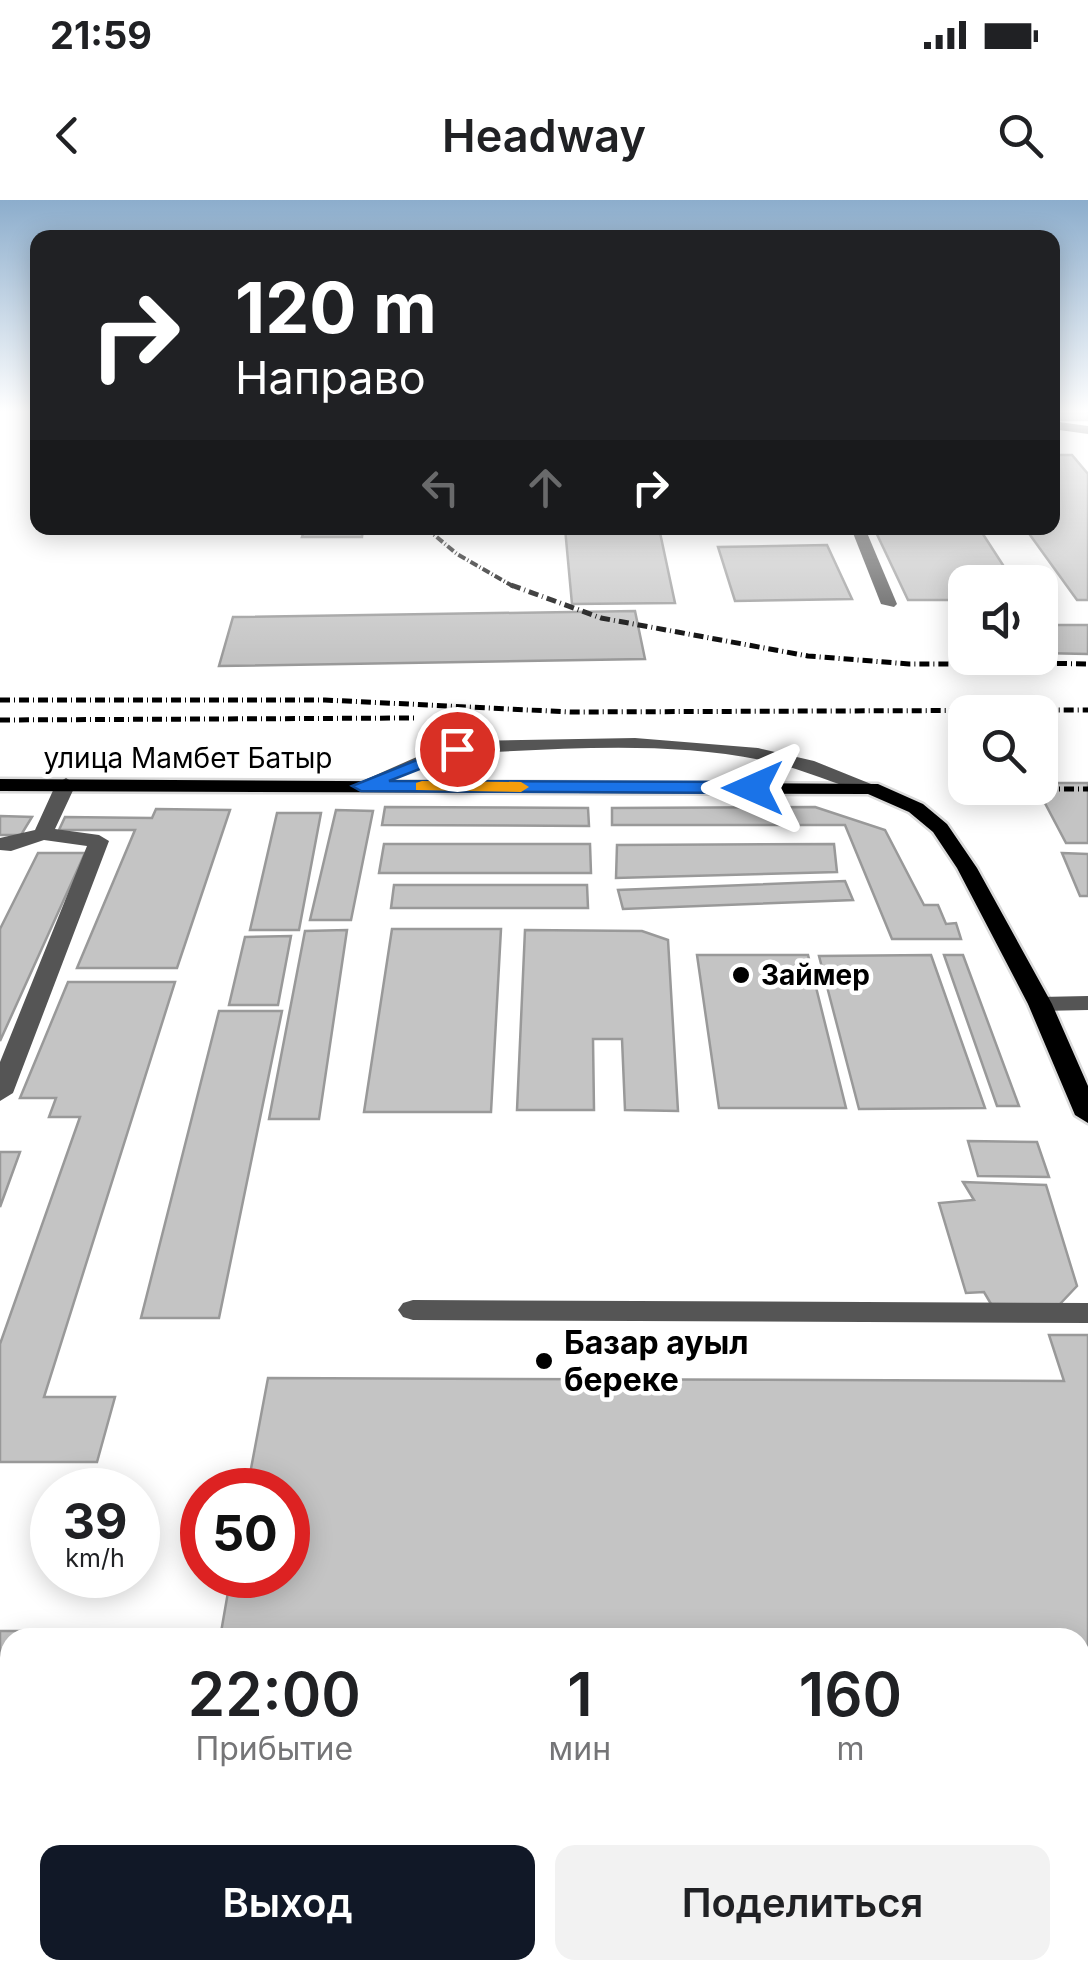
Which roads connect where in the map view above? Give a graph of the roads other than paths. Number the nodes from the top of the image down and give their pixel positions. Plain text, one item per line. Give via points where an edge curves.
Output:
1 (861, 535) edge
2 (889, 604) dead end
3 (66, 784) junction
4 (0, 785) edge
5 (361, 786) junction
6 (870, 788) junction
7 (42, 834) junction
8 (0, 844) edge
9 (1088, 1002) edge
10 (1040, 1004) junction
11 (0, 1093) edge
12 (1088, 1115) edge
13 (413, 1310) dead end
14 (1088, 1313) edge

1 - 2 street
3 - 4 main road, улица Мамбет Батыр
3 - 5 main road, улица Мамбет Батыр
3 - 7 street
5 - 6 main road, улица Мамбет Батыр
5 - 6 street via 470,747 650,746 798,762
6 - 10 main road, улица Мамбет Батыр via 916,808 940,828
7 - 8 street
7 - 11 street via 98,841
9 - 10 street
10 - 12 main road, улица Мамбет Батыр
13 - 14 street

